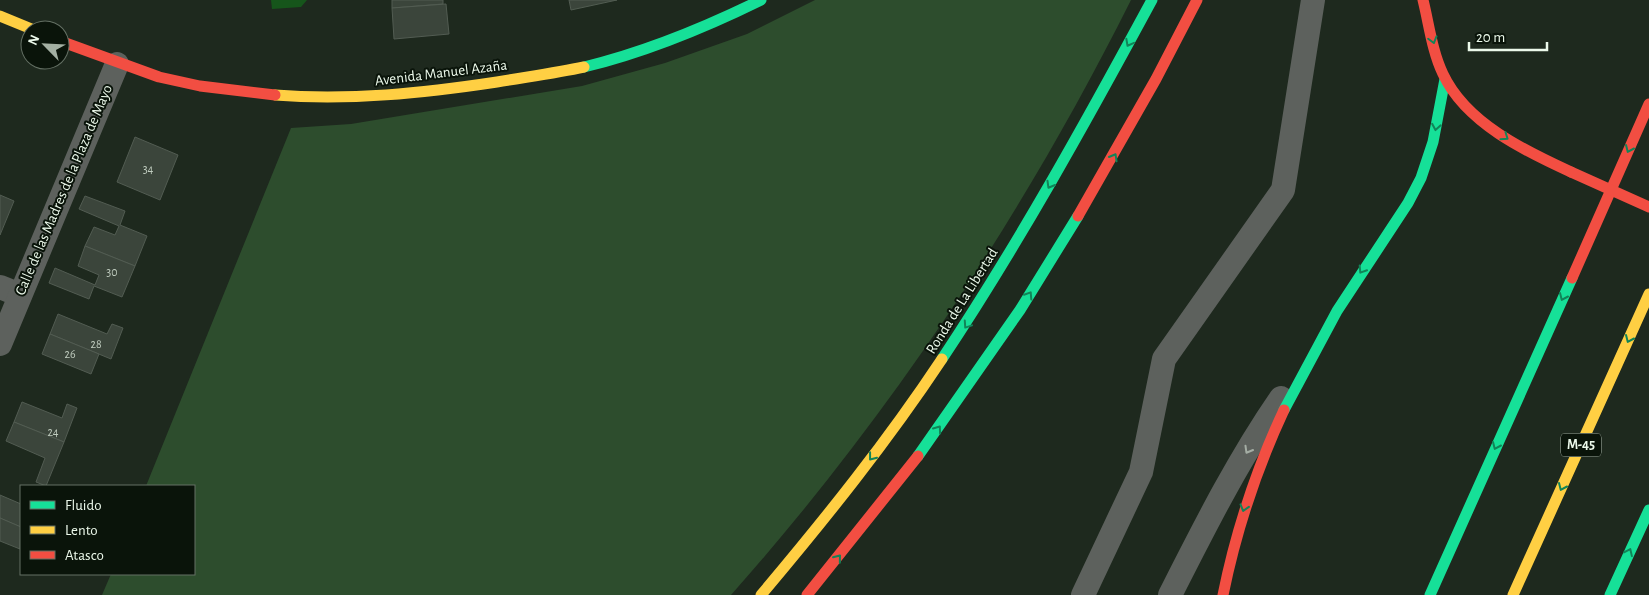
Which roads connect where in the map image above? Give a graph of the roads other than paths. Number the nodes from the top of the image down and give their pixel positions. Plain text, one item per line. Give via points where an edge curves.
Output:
1 (761, 0) edge
2 (1152, 0) edge
3 (1197, 0) edge
4 (1313, 0) edge
5 (1423, 0) edge
6 (0, 16) edge
7 (20, 24) edge
8 (70, 45) edge
9 (116, 64) junction
10 (1445, 79) junction
11 (1649, 104) edge
12 (1649, 207) edge
13 (10, 291) edge
14 (1649, 294) edge
15 (0, 344) edge
16 (1314, 352) junction
17 (1649, 510) edge
18 (761, 595) edge
19 (807, 595) edge
20 (1083, 595) edge
21 (1170, 595) edge
22 (1223, 595) edge
23 (1430, 595) edge
24 (1513, 595) edge
25 (1610, 595) edge

1 - 9 main road, Avenida Manuel Azaña via 704,27 600,62 565,71 423,93 353,98 289,97 219,89
2 -> 18 main road, Ronda de La Libertad via 1104,90 972,316 916,400 792,561
19 -> 3 main road via 897,485 1032,291 1150,94
4 - 20 street via 1283,190 1164,359 1141,472
5 -> 10 main road
6 - 7 main road
8 - 9 main road, Avenida Manuel Azaña
9 - 13 street, Calle de las Madres de la Plaza de Mayo
10 -> 12 main road, bridge via 1492,128 1529,152
10 -> 16 main road via 1432,148 1421,179
11 -> 23 main road
13 - 15 street, Calle de las Madres de la Plaza de Mayo
14 -> 24 main road, M-45
16 -> 21 street via 1262,425
16 -> 22 main road via 1269,442 1247,497 1230,553
25 -> 17 main road

